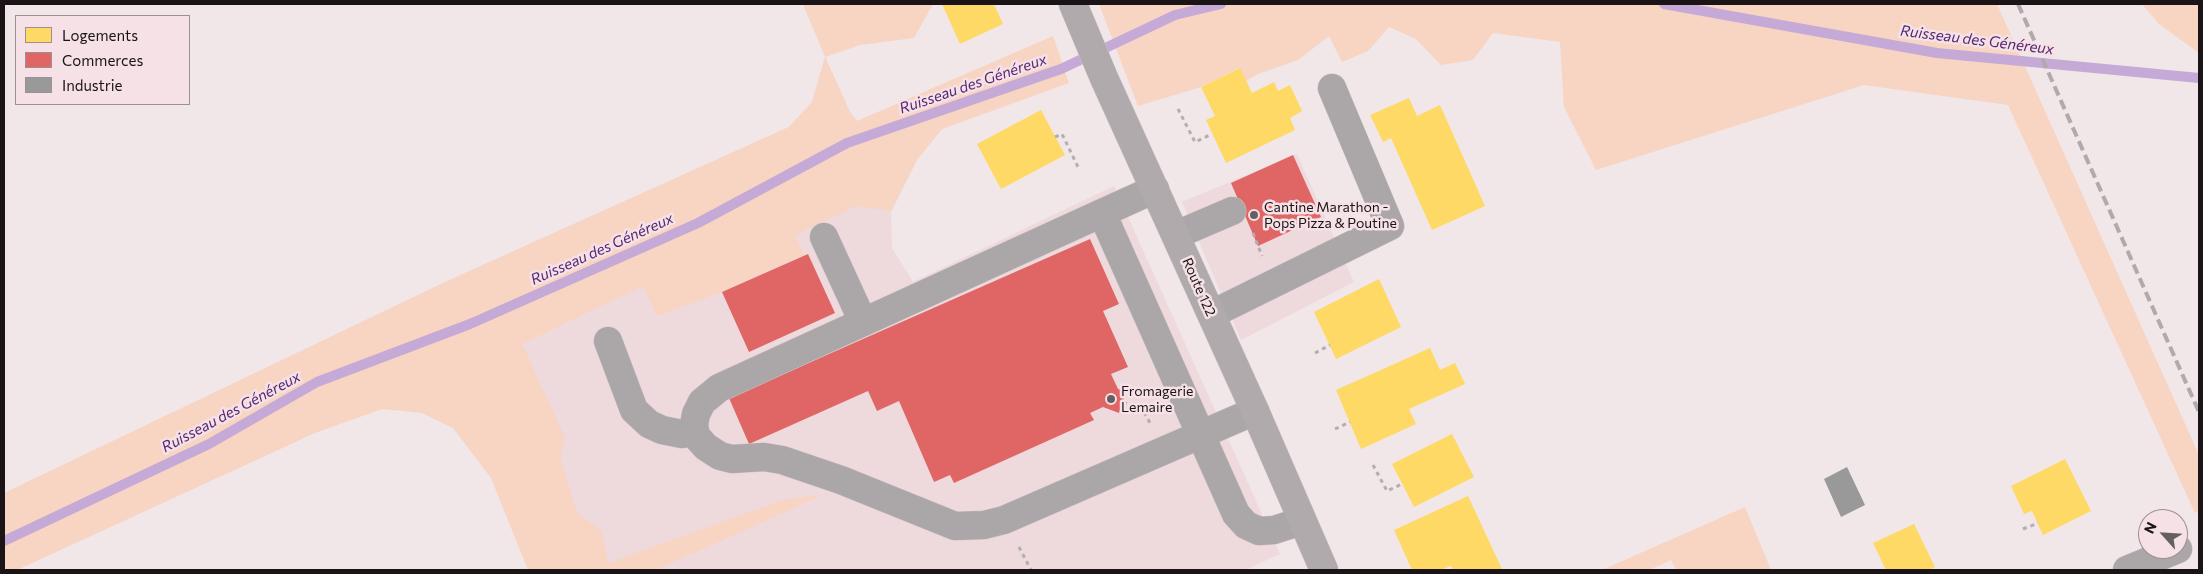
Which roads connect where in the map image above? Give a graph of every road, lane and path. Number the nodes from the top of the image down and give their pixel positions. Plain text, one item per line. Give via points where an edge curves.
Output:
1 (1073, 4) edge
2 (1332, 88) dead end
3 (1178, 109) dead end
4 (1212, 134) dead end
5 (1055, 137) dead end
6 (1079, 169) dead end
7 (1155, 189) junction
8 (1232, 211) joint
9 (1102, 213) junction
10 (1176, 235) junction
11 (824, 237) dead end
12 (1276, 283) junction
13 (1212, 314) junction
14 (863, 322) junction
15 (608, 341) dead end
16 (1330, 345) dead end
17 (1314, 353) dead end
18 (1255, 411) junction
19 (1350, 422) dead end
20 (1335, 429) dead end
21 (695, 430) junction
22 (1202, 434) junction
23 (1374, 465) dead end
24 (1402, 484) dead end
25 (1302, 521) junction
26 (2038, 523) dead end
27 (2023, 529) dead end
28 (2154, 559) edge
29 (1324, 570) edge
30 (2127, 570) edge

1 - 7 main road, Route 122
2 - 12 street via 1390,226
3 - 4 path via 1195,142
5 - 6 path via 1062,134
7 - 9 street
7 - 10 main road, Route 122
8 - 10 street
8 - 12 path via 1246,218
9 - 14 street
9 - 22 street
10 - 13 main road, Route 122
11 - 14 street
12 - 13 street
13 - 18 main road, Route 122
14 - 21 street via 719,388 702,402 696,414
15 - 21 street via 634,410 662,430 682,434
16 - 17 path
18 - 22 street
18 - 25 main road, Route 122
19 - 20 path
21 - 22 street via 706,447 720,456 782,460 955,526 984,525 1004,520
22 - 25 street via 1236,514 1246,525 1259,531 1274,530
23 - 24 path via 1387,491
25 - 29 main road, Route 122
26 - 27 path
28 - 30 street

